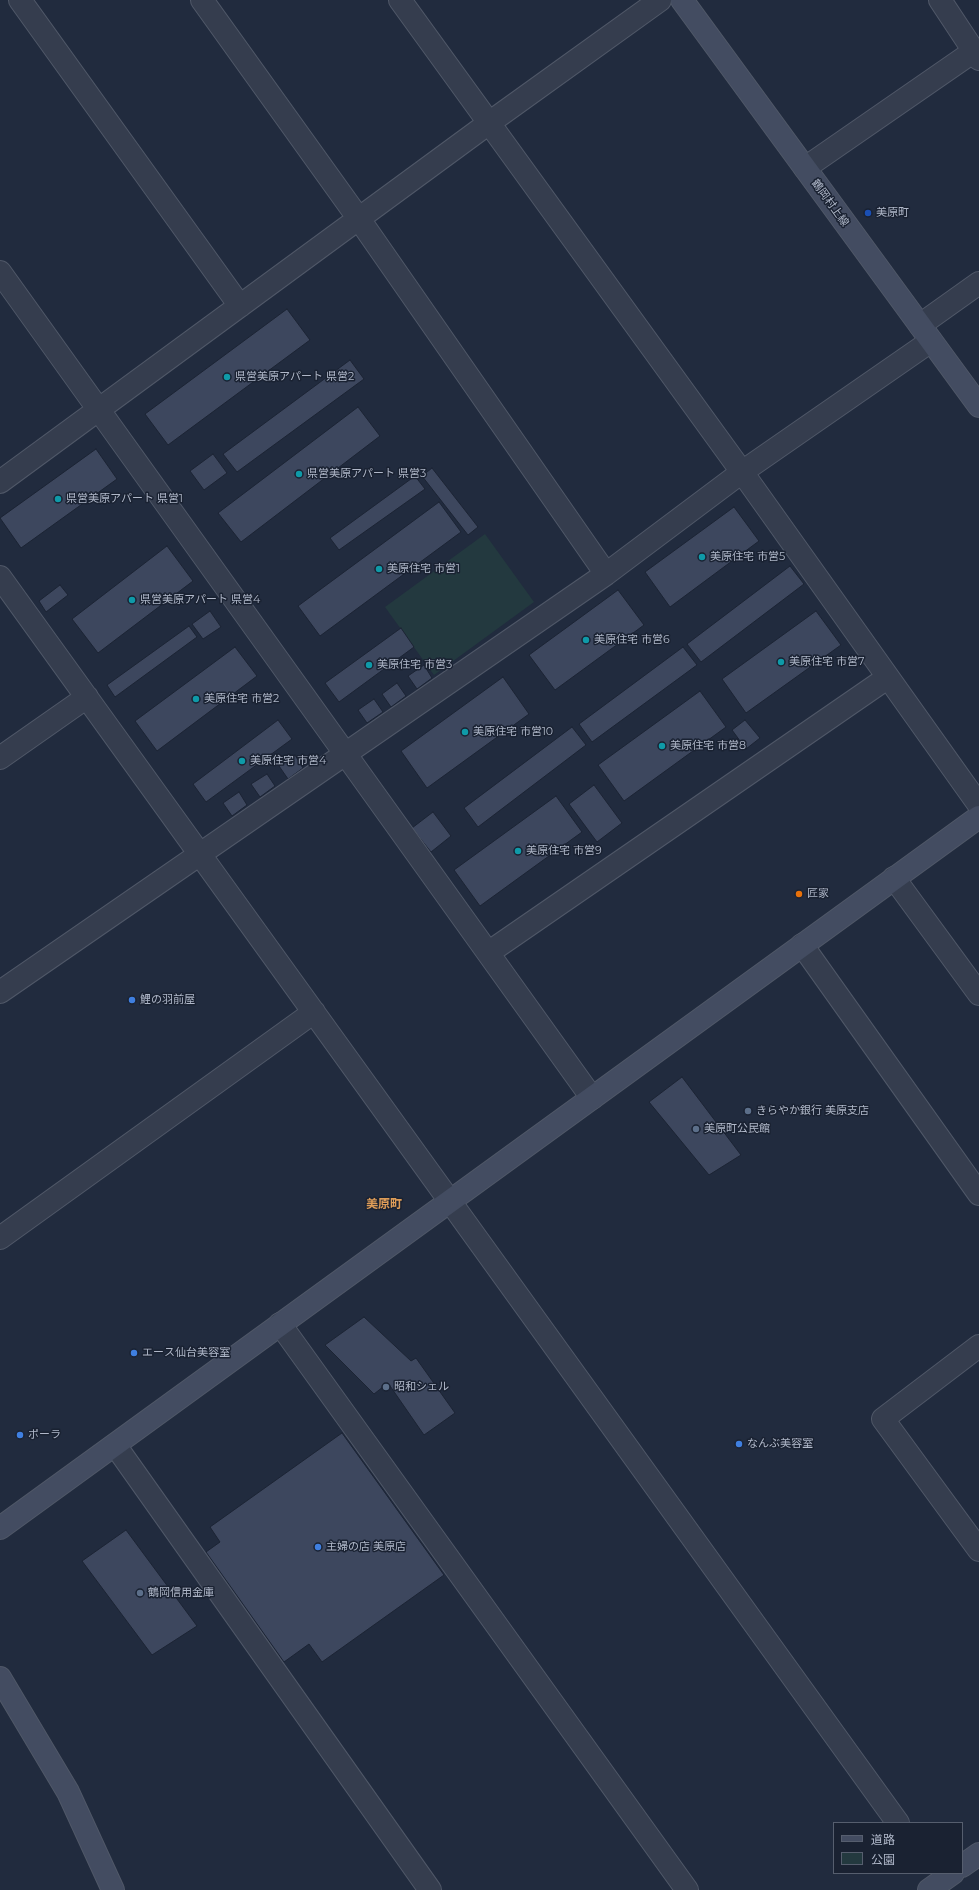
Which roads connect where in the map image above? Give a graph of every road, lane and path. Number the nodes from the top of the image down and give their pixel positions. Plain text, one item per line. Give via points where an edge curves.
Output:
1 (20, 0) edge
2 (202, 0) edge
3 (400, 0) edge
4 (660, 0) edge
5 (682, 0) edge
6 (940, 0) edge
7 (976, 55) edge
8 (489, 123) junction
9 (805, 168) junction
10 (359, 219) junction
11 (0, 272) edge
12 (979, 283) edge
13 (240, 306) junction
14 (925, 333) junction
15 (979, 406) edge
16 (99, 410) junction
17 (742, 472) junction
18 (0, 482) edge
19 (606, 574) junction
20 (0, 577) edge
21 (887, 678) junction
22 (87, 697) junction
23 (345, 754) junction
24 (0, 758) edge
25 (979, 805) edge
26 (979, 817) edge
27 (200, 854) junction
28 (894, 878) junction
29 (802, 945) junction
30 (488, 953) junction
31 (0, 992) edge
32 (979, 994) edge
33 (314, 1012) junction
34 (592, 1098) junction
35 (979, 1194) edge
36 (450, 1201) junction
37 (0, 1238) edge
38 (280, 1324) junction
39 (979, 1346) edge
40 (115, 1445) junction
41 (0, 1528) edge
42 (979, 1550) edge
43 (0, 1678) edge
44 (897, 1822) edge
45 (979, 1854) edge
46 (963, 1865) edge
47 (113, 1890) edge
48 (430, 1890) edge
49 (687, 1890) edge

1 - 13 street
2 - 10 street
3 - 8 street
4 - 8 street
5 - 9 street, 鶴岡村上線
6 - 7 street
7 - 9 street
8 - 10 street
8 - 17 street
9 - 14 street, 鶴岡村上線
10 - 13 street
10 - 19 street
11 - 16 street
12 - 14 street
13 - 16 street
14 - 15 street, 鶴岡村上線
14 - 17 street
16 - 18 street
16 - 23 street
17 - 19 street
17 - 21 street
19 - 23 street
20 - 22 street
21 - 25 street
21 - 30 street
22 - 24 street
22 - 27 street
23 - 27 street
23 - 30 street
26 - 28 street
27 - 31 street
27 - 33 street
28 - 29 street
28 - 32 street
29 - 34 street
29 - 35 street
30 - 34 street
33 - 36 street
33 - 37 street
34 - 36 street
36 - 38 street
36 - 44 street
38 - 40 street
38 - 49 street
39 - 42 street via 883,1419
40 - 41 street
40 - 48 street
43 - 47 street via 68,1792
45 - 46 street

